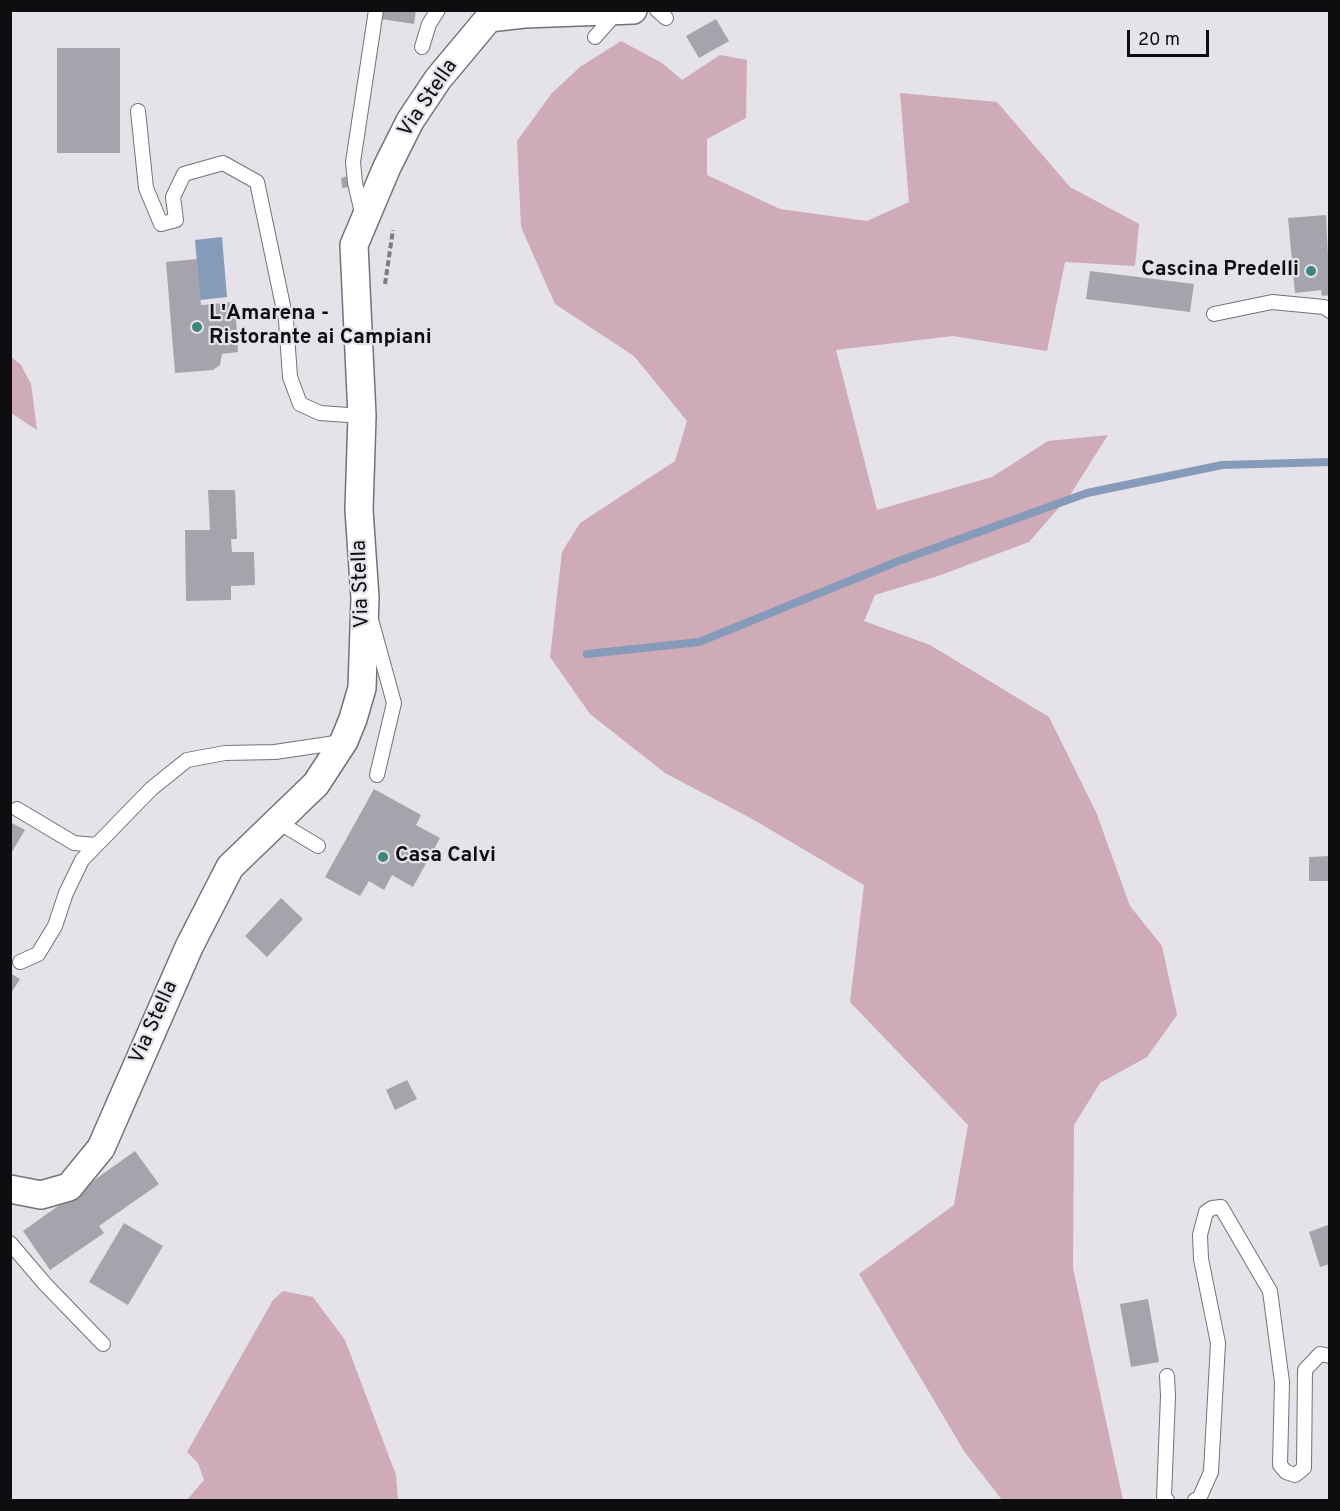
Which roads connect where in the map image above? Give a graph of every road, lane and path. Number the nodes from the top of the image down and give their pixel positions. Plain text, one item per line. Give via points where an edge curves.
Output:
1 (376, 10) edge
2 (438, 10) edge
3 (625, 11) edge
4 (486, 14) edge
5 (595, 37) dead end
6 (422, 47) dead end
7 (138, 111) dead end
8 (395, 220) dead end
9 (364, 222) junction
10 (386, 295) dead end
11 (1329, 311) edge
12 (1214, 314) dead end
13 (362, 416) junction
14 (365, 598) junction
15 (344, 741) junction
16 (378, 775) dead end
17 (17, 809) dead end
18 (278, 822) junction
19 (95, 845) junction
20 (318, 846) dead end
21 (20, 962) dead end
22 (10, 1189) edge
23 (10, 1243) edge
24 (103, 1344) dead end
25 (1329, 1356) edge
26 (1167, 1376) dead end
27 (1167, 1500) edge
28 (1195, 1500) edge

1 - 9 lane via 353,162
2 - 6 lane
3 - 4 street, Via Stella
3 - 5 lane
4 - 9 street, Via Stella via 410,121
7 - 13 lane via 146,188 161,224 176,220 173,197 184,174 223,164 257,182 286,320 290,377 300,404 320,413
8 - 10 path via 389,243
9 - 13 street, Via Stella via 354,245
11 - 12 lane via 1272,302
13 - 14 street, Via Stella via 359,510
14 - 15 street, Via Stella via 362,688
14 - 16 lane via 394,703
15 - 18 street, Via Stella via 316,784
15 - 19 lane via 187,760 151,789
17 - 19 lane via 74,843
18 - 20 lane
18 - 22 street, Via Stella via 230,867 214,896 100,1148 69,1187 41,1195
19 - 21 lane via 82,860 55,926 38,954
23 - 24 lane
25 - 28 lane via 1320,1354 1305,1370 1304,1468 1294,1475 1280,1465 1282,1382 1269,1291 1221,1207 1206,1212 1200,1235 1201,1259 1218,1344 1211,1472
26 - 27 lane

